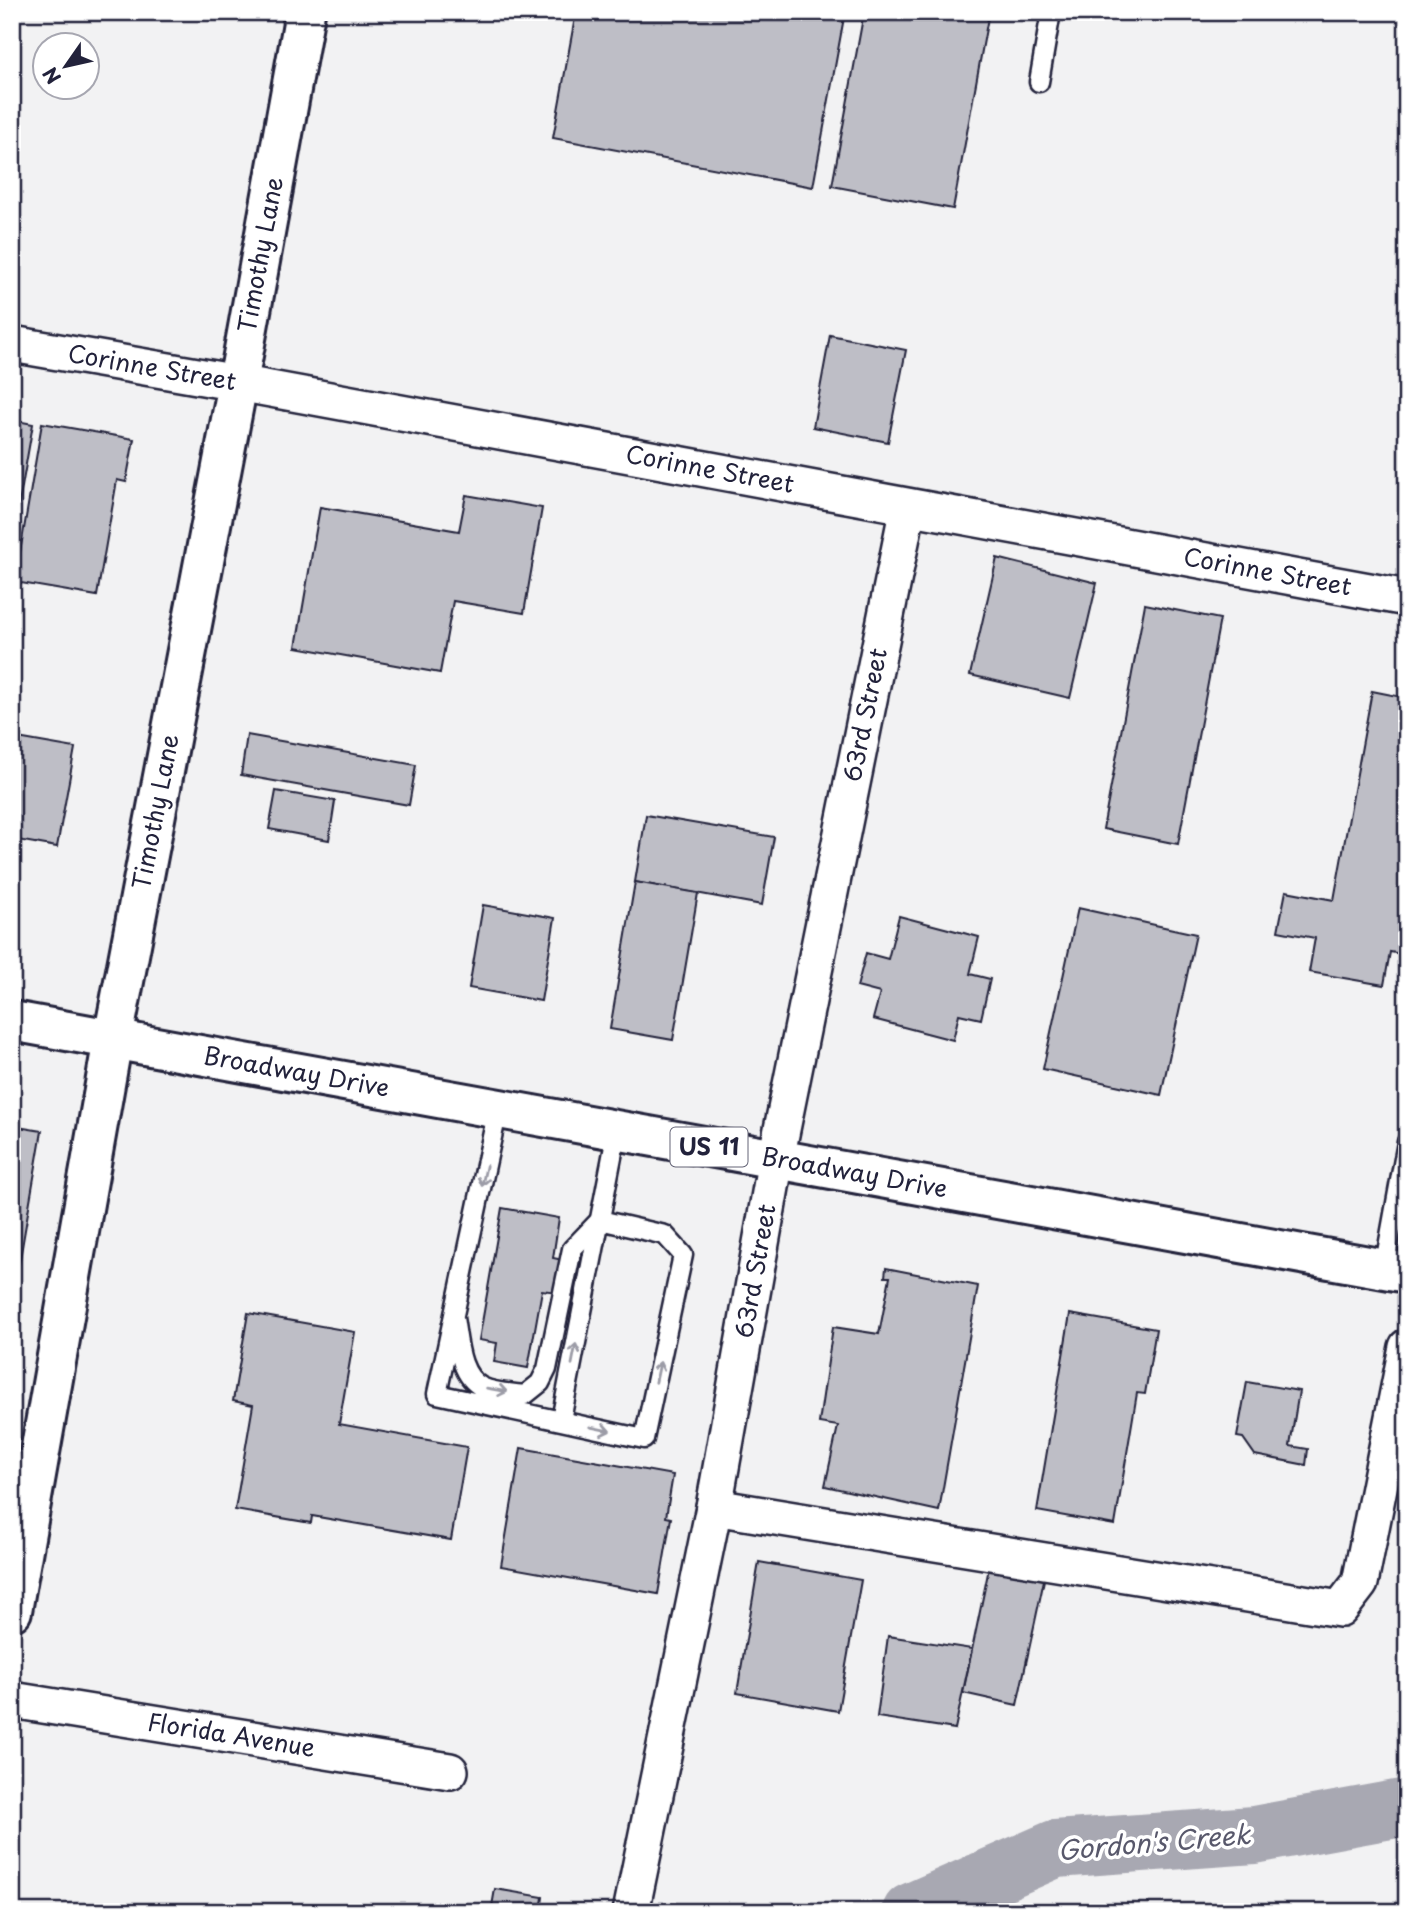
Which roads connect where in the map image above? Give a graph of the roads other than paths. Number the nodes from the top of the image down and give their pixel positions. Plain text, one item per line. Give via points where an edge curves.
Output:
1 (305, 12) edge
2 (1051, 12) edge
3 (1039, 82) dead end
4 (12, 344) edge
5 (238, 383) junction
6 (908, 507) junction
7 (1407, 598) edge
8 (12, 1021) edge
9 (113, 1039) junction
10 (498, 1109) junction
11 (617, 1130) junction
12 (1407, 1142) edge
13 (776, 1159) junction
14 (600, 1220) junction
15 (1396, 1271) edge
16 (454, 1318) junction
17 (1407, 1347) edge
18 (561, 1420) junction
19 (714, 1507) junction
20 (12, 1611) edge
21 (12, 1700) edge
22 (450, 1771) dead end
23 (631, 1912) edge

1 - 5 main road, Timothy Lane
2 - 3 lane
4 - 5 street, Corinne Street
5 - 6 street, Corinne Street
5 - 9 main road, Timothy Lane
6 - 7 street, Corinne Street
6 - 13 street, 63rd Street
8 - 9 main road, Broadway Drive / US 11
9 - 10 main road, Broadway Drive / US 11
9 - 20 main road, Timothy Lane
10 - 11 main road, Broadway Drive / US 11
10 -> 16 lane
11 - 13 main road, Broadway Drive / US 11
11 - 14 lane
12 - 15 lane
13 - 15 main road, Broadway Drive / US 11
13 - 19 street, 63rd Street
16 -> 14 lane via 462,1362 472,1381 483,1388 525,1395 540,1383 547,1369 572,1249
18 -> 14 lane
18 -> 14 lane via 644,1439 683,1255 665,1235
16 - 18 lane via 438,1394
17 - 19 street via 1360,1583 1340,1609
19 - 23 street, 63rd Street
21 - 22 street, Florida Avenue

